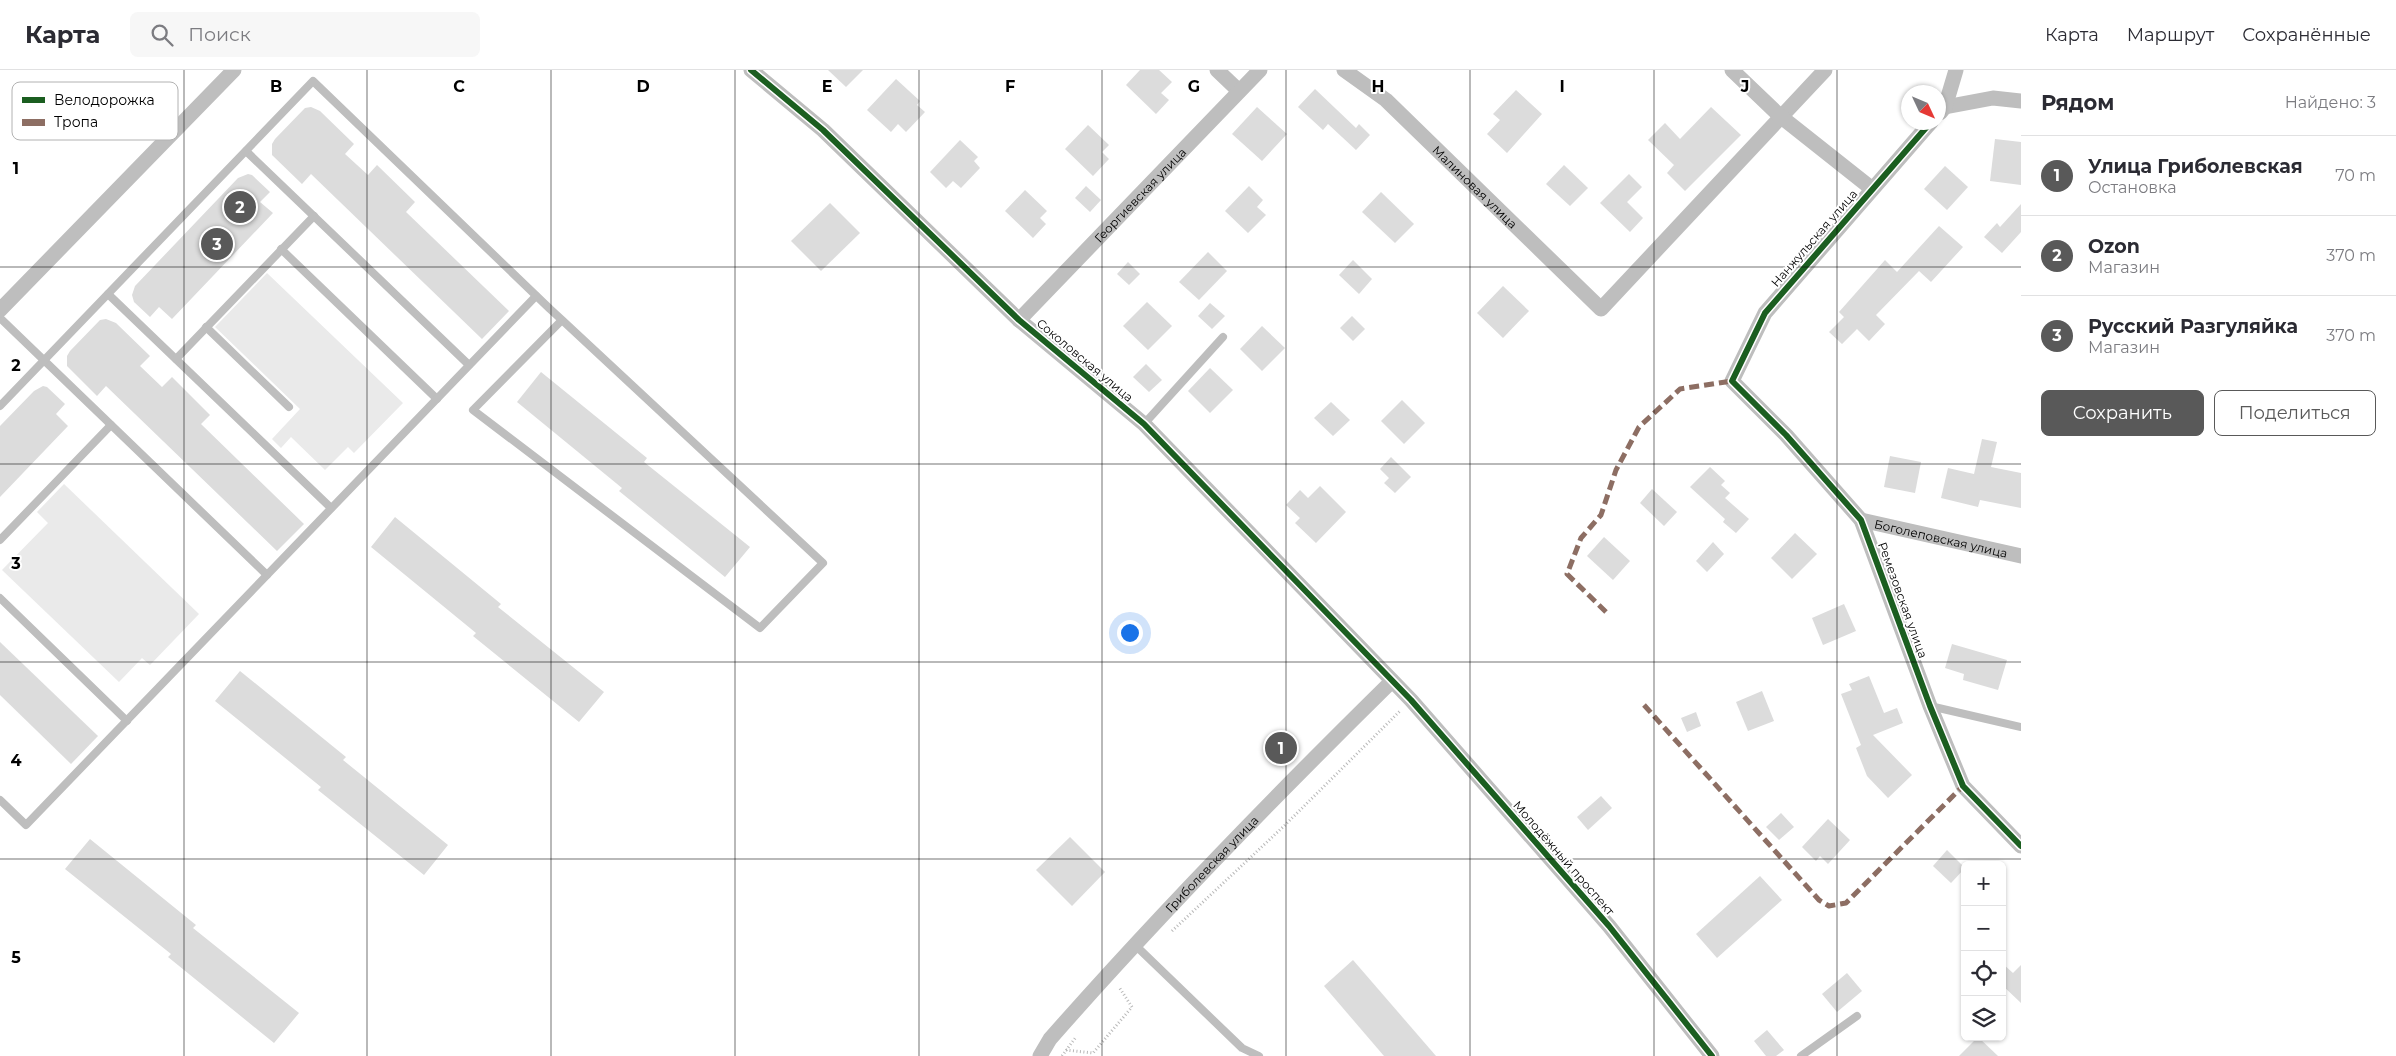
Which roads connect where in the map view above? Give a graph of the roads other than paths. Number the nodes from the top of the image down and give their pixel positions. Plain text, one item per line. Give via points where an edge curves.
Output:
1 (234, 70) edge
2 (751, 70) edge
3 (1217, 70) edge
4 (1260, 70) edge
5 (1344, 70) edge
6 (1732, 70) edge
7 (1825, 70) edge
8 (1956, 70) edge
9 (1239, 91) junction
10 (1946, 99) edge
11 (2021, 101) edge
12 (1946, 110) edge
13 (1780, 116) junction
14 (178, 127) edge
15 (1924, 130) edge
16 (166, 140) edge
17 (246, 151) junction
18 (1872, 188) junction
19 (314, 216) junction
20 (282, 249) junction
21 (108, 294) junction
22 (536, 296) junction
23 (0, 310) edge
24 (0, 318) edge
25 (562, 320) junction
26 (1019, 320) junction
27 (206, 327) junction
28 (1224, 337) dead end
29 (176, 359) junction
30 (44, 361) junction
31 (469, 365) junction
32 (1732, 381) joint
33 (437, 398) junction
34 (0, 406) edge
35 (289, 406) dead end
36 (1144, 424) junction
37 (111, 425) junction
38 (331, 508) junction
39 (1861, 520) junction
40 (0, 540) edge
41 (2021, 556) edge
42 (267, 575) junction
43 (0, 598) edge
44 (1392, 681) junction
45 (1930, 706) junction
46 (127, 720) junction
47 (2021, 727) edge
48 (0, 800) edge
49 (2021, 846) edge
50 (1134, 944) junction
51 (1857, 1016) dead end
52 (1040, 1056) edge
53 (1259, 1056) edge
54 (1712, 1056) edge
55 (1801, 1056) edge

1 - 14 street
2 - 26 street, Соколовская улица via 823,130
3 - 9 street
4 - 9 street, Георгиевская улица
5 - 13 street, Малиновая улица via 1386,100 1601,309
6 - 13 street
7 - 13 street
8 - 10 street
9 - 26 street, Георгиевская улица
11 - 12 street via 1994,98
13 - 18 street
15 - 18 street, Нанжульская улица
16 - 23 street
17 - 19 lane
17 - 21 lane
17 - 22 lane via 313,81
18 - 32 street, Нанжульская улица via 1765,313
19 - 20 lane
19 - 31 lane
20 - 27 lane
20 - 33 lane
21 - 29 lane
21 - 30 lane
22 - 25 lane
22 - 31 lane
24 - 30 lane
25 - 25 lane via 823,563 760,628 473,410
26 - 36 street, Соколовская улица
27 - 29 lane
27 - 35 lane
28 - 36 lane
29 - 38 lane
30 - 34 lane
30 - 37 lane
31 - 33 lane
32 - 39 street, Ремезовская улица via 1786,435
33 - 38 lane
36 - 44 street, Соколовская улица
37 - 40 lane
37 - 42 lane
38 - 42 lane
39 - 41 street, Боголеповская улица
39 - 45 street, Ремезовская улица
42 - 46 lane
43 - 46 lane
44 - 50 street, Гриболевская улица via 1304,766
44 - 54 street, Молодёжный проспект via 1609,926
45 - 47 lane
45 - 49 street, Ремезовская улица via 1964,786
46 - 48 lane via 26,825
50 - 52 street, Гриболевская улица via 1050,1039
50 - 53 lane via 1242,1048
51 - 55 lane

